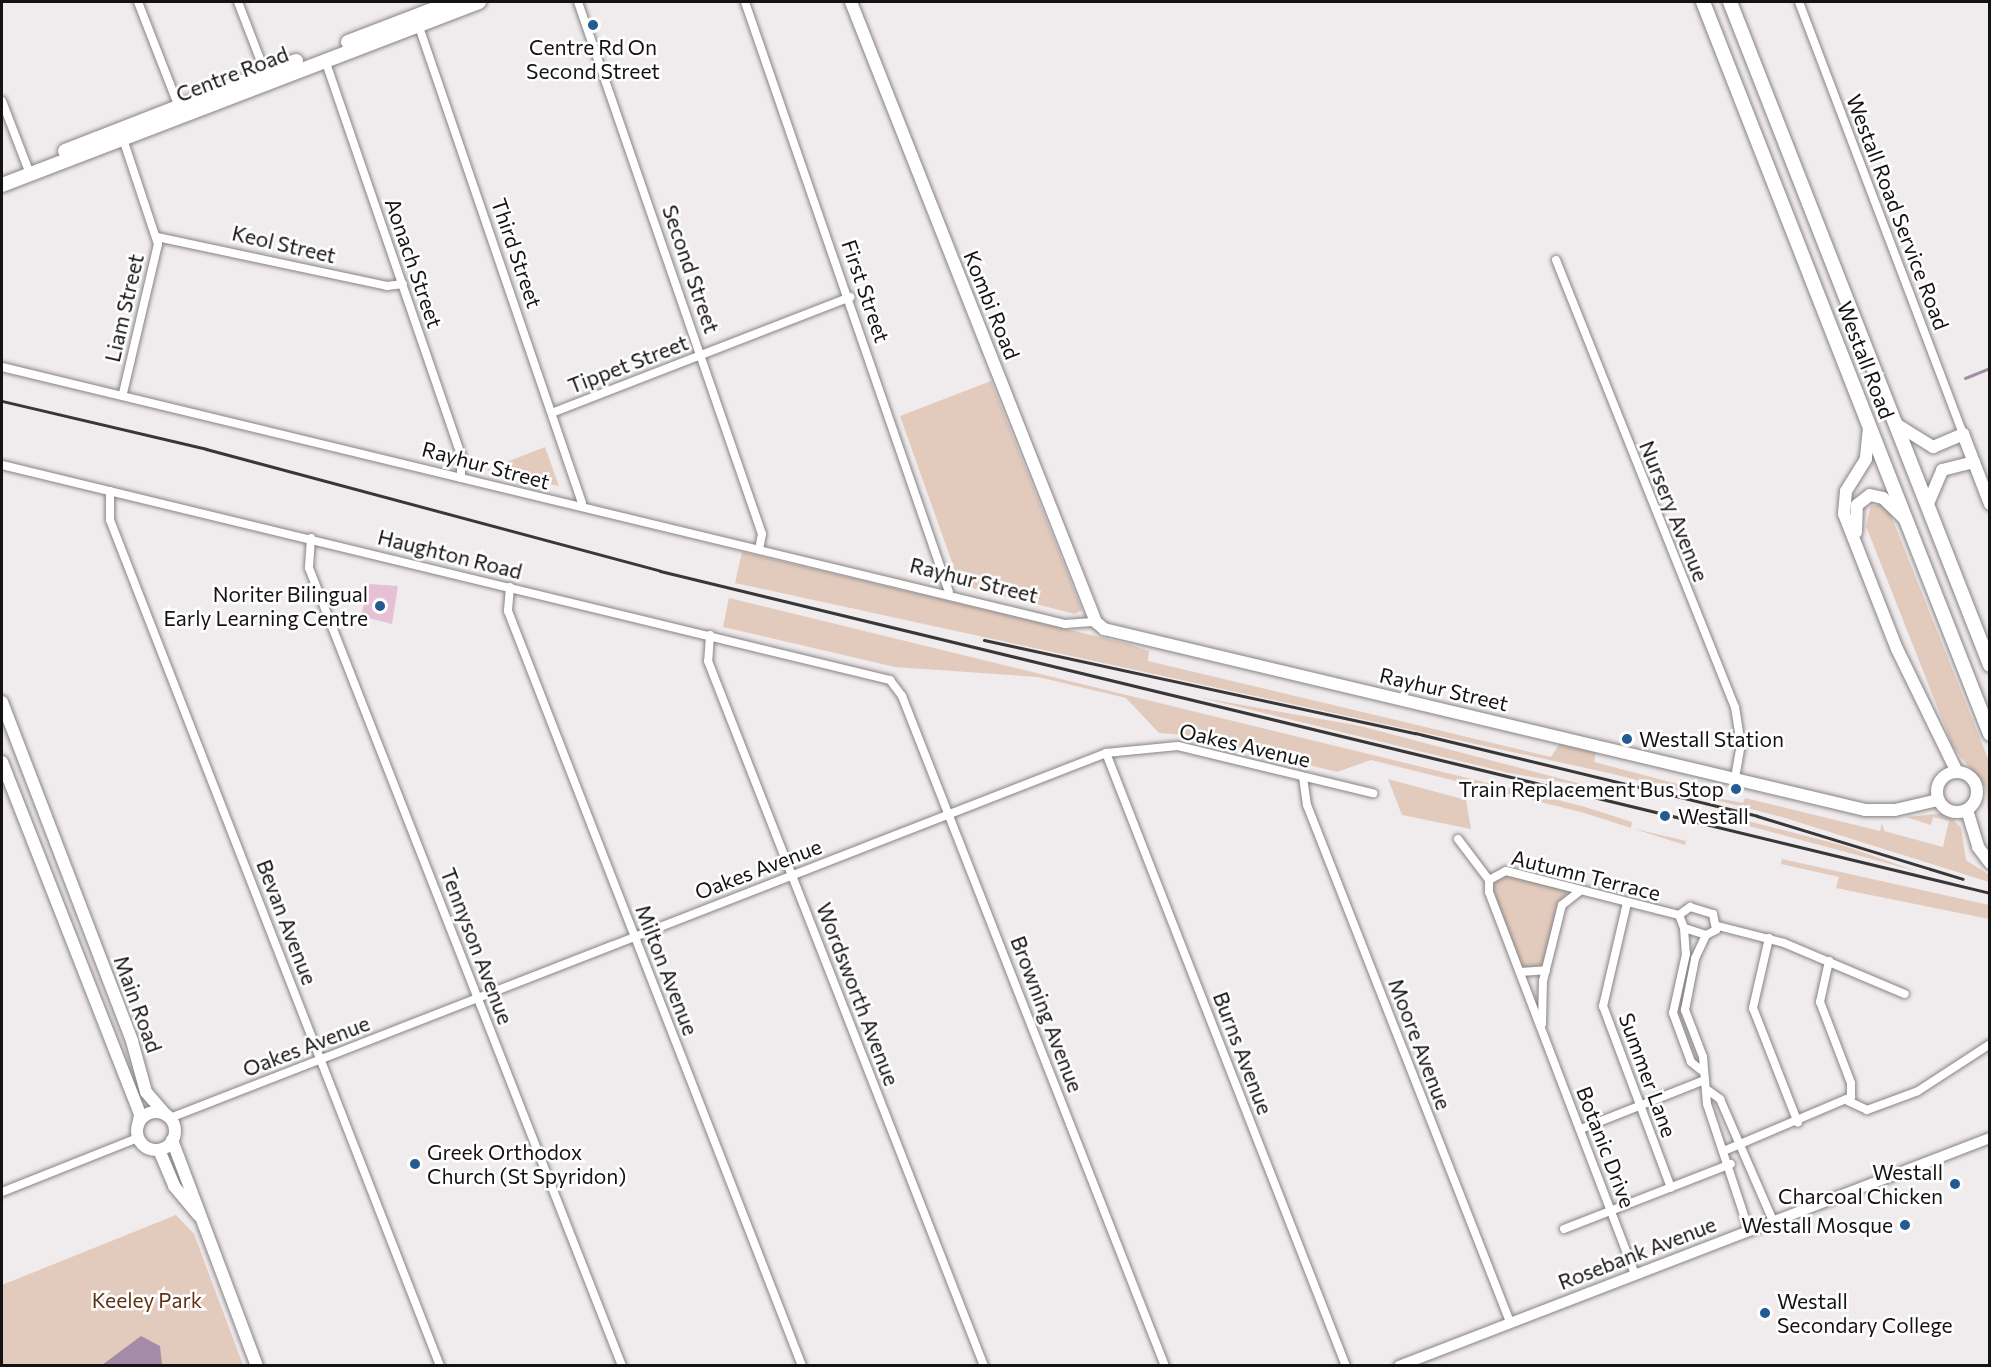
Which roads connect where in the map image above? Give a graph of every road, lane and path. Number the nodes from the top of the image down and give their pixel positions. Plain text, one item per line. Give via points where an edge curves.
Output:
1 (138, 2) edge
2 (238, 2) edge
3 (452, 2) edge
4 (479, 2) edge
5 (578, 2) edge
6 (745, 2) edge
7 (851, 2) edge
8 (1703, 2) edge
9 (1730, 2) edge
10 (1799, 2) edge
11 (416, 20) junction
12 (325, 60) junction
13 (267, 78) junction
14 (2, 101) edge
15 (179, 106) junction
16 (121, 134) junction
17 (28, 170) junction
18 (2, 175) edge
19 (2, 185) edge
20 (157, 237) junction
21 (1556, 260) dead end
22 (403, 284) junction
23 (849, 297) junction
24 (702, 355) junction
25 (2, 368) edge
26 (123, 393) junction
27 (554, 412) junction
28 (1895, 423) junction
29 (1869, 424) junction
30 (1963, 434) junction
31 (1974, 462) junction
32 (2, 465) edge
33 (461, 478) junction
34 (110, 492) junction
35 (582, 503) junction
36 (1989, 504) edge
37 (1928, 506) junction
38 (1907, 521) junction
39 (310, 538) junction
40 (759, 550) junction
41 (1860, 552) junction
42 (510, 587) junction
43 (949, 592) junction
44 (1096, 622) junction
45 (710, 635) junction
46 (1989, 665) edge
47 (890, 680) joint
48 (3, 708) edge
49 (1989, 734) edge
50 (1106, 753) junction
51 (2, 762) edge
52 (1957, 772) junction
53 (1303, 777) junction
54 (1735, 778) junction
55 (1373, 793) dead end
56 (1938, 800) junction
57 (1967, 810) junction
58 (949, 814) junction
59 (1458, 839) dead end
60 (1989, 863) edge
61 (792, 875) junction
62 (1489, 880) junction
63 (1580, 891) junction
64 (79, 901) junction
65 (1627, 903) junction
66 (59, 909) junction
67 (1679, 915) junction
68 (1718, 926) junction
69 (1684, 928) junction
70 (1706, 935) junction
71 (635, 937) junction
72 (1769, 938) junction
73 (1829, 961) junction
74 (1546, 970) junction
75 (1520, 972) junction
76 (1905, 994) dead end
77 (478, 998) junction
78 (1543, 1033) junction
79 (1989, 1044) edge
80 (321, 1060) junction
81 (1701, 1070) junction
82 (1705, 1080) junction
83 (1709, 1091) junction
84 (1848, 1101) junction
85 (1640, 1106) junction
86 (167, 1116) junction
87 (1798, 1123) junction
88 (1581, 1129) junction
89 (138, 1131) junction
90 (1989, 1138) edge
91 (172, 1140) junction
92 (1738, 1145) junction
93 (159, 1150) junction
94 (1726, 1150) junction
95 (1731, 1164) junction
96 (1671, 1188) junction
97 (2, 1192) edge
98 (1611, 1210) junction
99 (200, 1218) junction
100 (1773, 1221) junction
101 (1564, 1228) dead end
102 (1749, 1230) junction
103 (1635, 1274) junction
104 (1510, 1322) junction
105 (257, 1365) edge
106 (440, 1365) edge
107 (622, 1365) edge
108 (802, 1365) edge
109 (984, 1365) edge
110 (1165, 1365) edge
111 (1346, 1365) edge
112 (1400, 1365) edge

1 - 15 street
2 - 13 street
3 - 11 main road, Centre Road
4 - 11 main road, Centre Road
5 - 24 street, Second Street
6 - 23 street, First Street
7 - 44 main road, Kombi Road
8 - 29 main road, Westall Road
9 - 28 main road, Westall Road
10 - 30 street, Westall Road Service Road
11 - 12 main road, Centre Road
11 - 13 main road, Centre Road
11 - 27 street, Third Street
12 - 13 main road, Centre Road
12 - 22 street, Aonach Street
13 - 15 main road, Centre Road
13 - 16 main road, Centre Road
14 - 17 street
15 - 16 main road, Centre Road
16 - 17 main road, Centre Road
16 - 20 street, Liam Street
17 - 18 main road, Centre Road
17 - 19 main road, Centre Road
20 - 22 street, Keol Street via 387,286
20 - 26 street, Liam Street
21 - 54 street, Nursery Avenue via 1735,707 1741,744
22 - 33 street, Aonach Street via 461,456
23 - 24 street, Tippet Street
23 - 43 street, First Street
24 - 27 street, Tippet Street
24 - 40 street, Second Street via 762,534
25 - 26 street, Rayhur Street
26 - 33 street, Rayhur Street
27 - 35 street, Third Street
28 - 30 main road via 1933,447
28 - 37 main road, Westall Road
29 - 38 main road, Westall Road
29 - 41 main road via 1866,459 1842,505
30 - 31 main road
31 - 36 main road
31 - 37 main road via 1942,470
32 - 34 street, Haughton Road
33 - 35 street, Rayhur Street via 543,501
34 - 39 street, Haughton Road
34 - 80 street, Bevan Avenue via 110,520
35 - 40 street, Rayhur Street via 604,515
37 - 46 main road, Westall Road
38 - 41 main road via 1883,498 1864,497 1855,519
38 - 49 main road, Westall Road
39 - 42 street, Haughton Road
39 - 77 street, Tennyson Avenue via 309,568
40 - 43 street, Rayhur Street
41 - 52 main road via 1897,649
42 - 45 street, Haughton Road
42 - 71 street, Milton Avenue via 508,611
43 - 44 street, Rayhur Street via 1065,624
44 - 54 main road, Rayhur Street via 1115,633
45 - 47 street, Haughton Road
45 - 61 street, Wordsworth Avenue via 708,661
47 - 58 street, Browning Avenue via 902,696
48 - 64 main road, Main Road
50 - 53 street, Oakes Avenue via 1178,746
50 - 58 street, Oakes Avenue
50 - 111 street, Burns Avenue
51 - 66 main road, Main Road
52 - 56 main road via 1940,781
52 - 57 main road via 1976,787 1976,800
53 - 55 street, Oakes Avenue
53 - 104 street, Moore Avenue via 1307,805
54 - 56 main road, Rayhur Street via 1865,810 1895,810
56 - 57 main road via 1950,812
57 - 60 main road via 1978,847
58 - 61 street, Oakes Avenue
58 - 110 street, Browning Avenue
59 - 62 street, Botanic Drive
61 - 71 street, Oakes Avenue
61 - 109 street, Wordsworth Avenue
62 - 63 street, Autumn Terrace via 1506,871
62 - 75 street, Botanic Drive
63 - 65 street, Autumn Terrace
63 - 74 street, Botanic Drive via 1563,901
64 - 66 main road
64 - 86 main road, Main Road via 146,1092
65 - 67 street, Autumn Terrace
65 - 85 street, Summer Lane via 1603,1006
66 - 89 main road, Main Road via 140,1115
67 - 68 street, Autumn Terrace via 1703,908
67 - 69 street
68 - 70 street
68 - 72 street
69 - 70 street
69 - 81 street via 1686,954 1673,1013 1691,1062
70 - 81 street via 1684,1007 1703,1057
71 - 77 street, Oakes Avenue
71 - 108 street, Milton Avenue
72 - 73 street
72 - 87 street via 1754,1008
73 - 76 street
73 - 84 street via 1821,1002 1851,1083
74 - 75 street
74 - 78 street, Botanic Drive via 1540,1005
75 - 78 street, Botanic Drive
77 - 80 street, Oakes Avenue
77 - 107 street, Tennyson Avenue
78 - 88 street, Botanic Drive
79 - 84 street via 1918,1091 1867,1110
80 - 86 street, Oakes Avenue
80 - 106 street, Bevan Avenue
81 - 82 street
82 - 83 street
82 - 85 street
83 - 92 street via 1720,1099
83 - 94 street via 1707,1104
84 - 87 street
85 - 88 street
85 - 96 street, Summer Lane
86 - 89 main road via 152,1112
86 - 91 main road
87 - 92 street
88 - 98 street, Botanic Drive
89 - 93 main road via 146,1147
89 - 97 street
90 - 100 street, Rosebank Avenue
91 - 93 main road
91 - 99 main road
92 - 94 street
92 - 100 street
93 - 99 main road via 174,1186
94 - 95 street
95 - 96 street
95 - 102 street
96 - 98 street
98 - 101 street
98 - 103 street, Botanic Drive
99 - 105 main road
100 - 102 street, Rosebank Avenue
102 - 103 street, Rosebank Avenue
103 - 104 street, Rosebank Avenue
104 - 112 street, Rosebank Avenue

